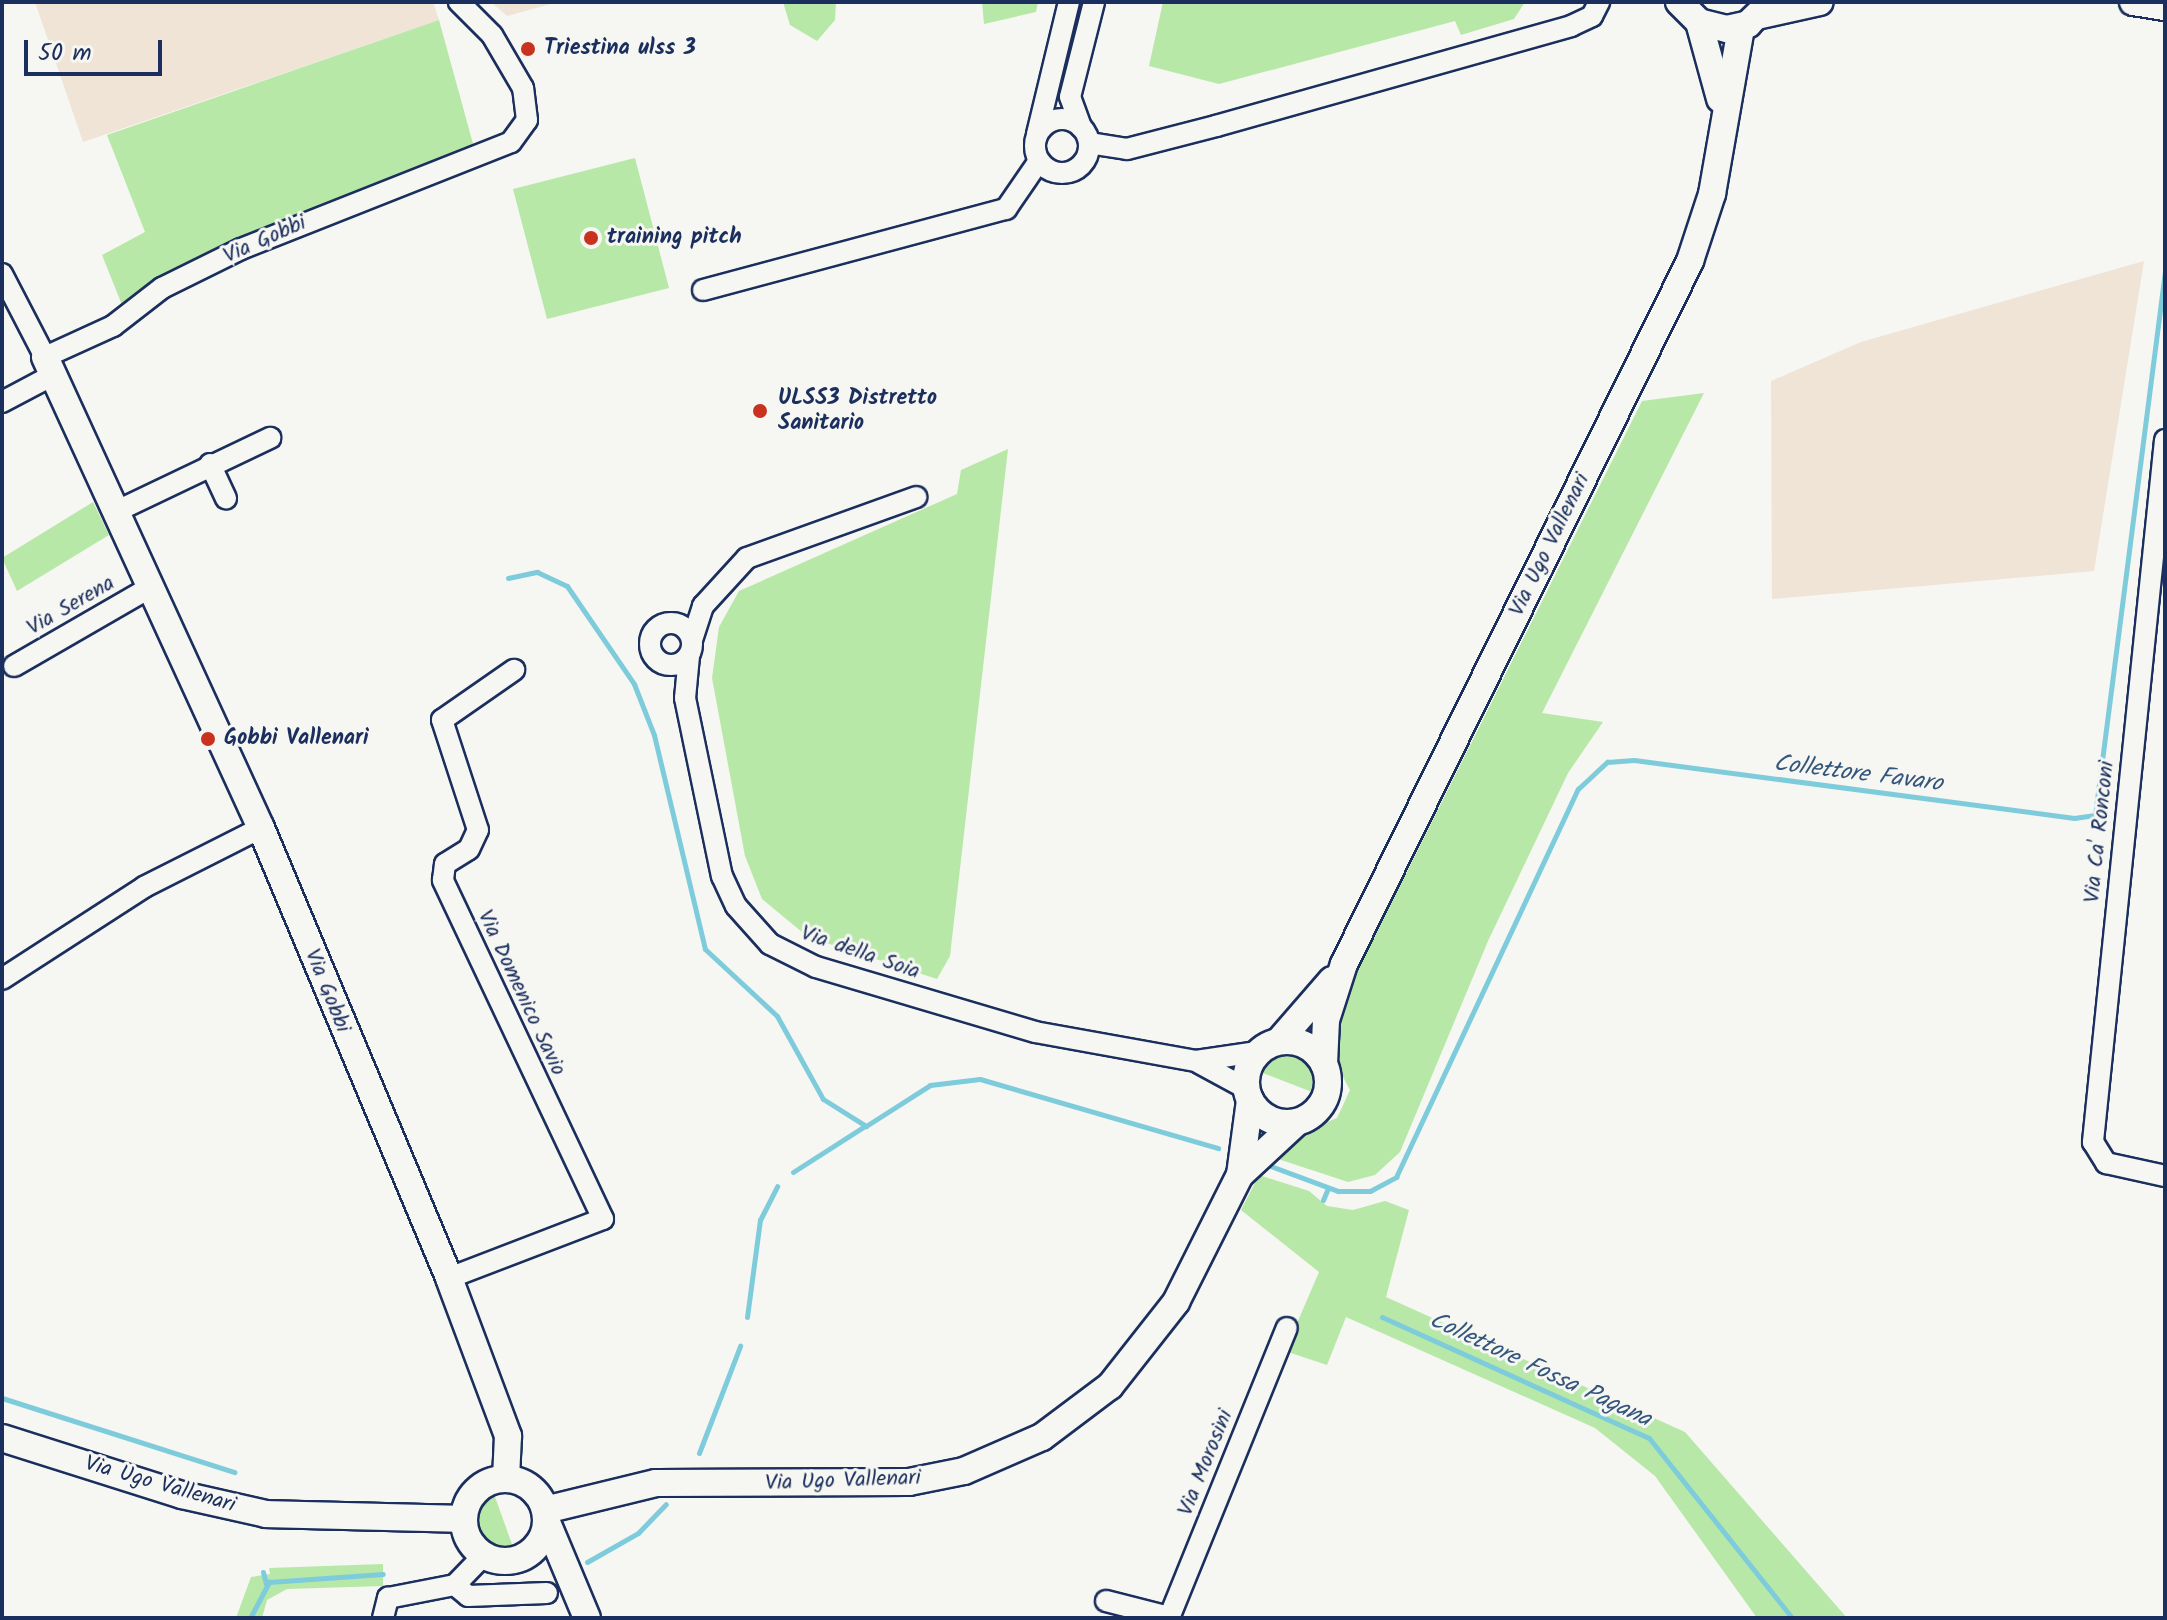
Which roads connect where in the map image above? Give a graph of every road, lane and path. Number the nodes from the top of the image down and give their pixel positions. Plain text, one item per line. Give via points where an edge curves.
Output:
1 (459, 2) edge
2 (1069, 2) edge
3 (1094, 2) edge
4 (1599, 2) edge
5 (1679, 2) edge
6 (1820, 2) edge
7 (2133, 2) edge
8 (2165, 7) edge
9 (1758, 15) edge
10 (1699, 22) junction
11 (1723, 114) junction
12 (1037, 134) junction
13 (1085, 135) junction
14 (1039, 161) junction
15 (2, 274) edge
16 (703, 290) dead end
17 (49, 366) junction
18 (2, 402) edge
19 (270, 438) dead end
20 (2165, 440) edge
21 (210, 464) junction
22 (916, 497) dead end
23 (226, 499) dead end
24 (117, 511) junction
25 (151, 587) junction
26 (703, 606) junction
27 (674, 623) junction
28 (690, 648) junction
29 (659, 662) junction
30 (14, 666) dead end
31 (514, 670) dead end
32 (685, 698) junction
33 (261, 828) junction
34 (1344, 964) junction
35 (2, 979) edge
36 (1268, 1046) junction
37 (1196, 1061) junction
38 (1324, 1064) junction
39 (1248, 1094) junction
40 (1297, 1122) junction
41 (1240, 1175) junction
42 (2165, 1176) edge
43 (449, 1278) junction
44 (1287, 1328) dead end
45 (2, 1438) edge
46 (506, 1479) junction
47 (545, 1515) junction
48 (464, 1519) junction
49 (484, 1555) junction
50 (527, 1555) junction
51 (565, 1571) junction
52 (455, 1585) junction
53 (547, 1593) dead end
54 (1106, 1601) dead end
55 (383, 1618) edge
56 (587, 1618) edge
57 (1169, 1618) edge

1 - 17 street, Via Gobbi via 504,55 523,88 527,120 499,149 241,249 162,288
2 - 12 street
3 - 13 street via 1070,97
4 - 13 street via 1592,16 1571,26 1216,126 1127,149
5 - 10 street
6 - 9 street
7 - 8 street
9 - 10 street
9 - 11 street, Via Ugo Vallenari
10 - 11 street, Via Ugo Vallenari
11 - 34 street, Via Ugo Vallenari via 1712,194 1690,261
12 - 13 street via 1062,119
12 - 14 street
13 - 14 street via 1072,171 1054,172
14 - 16 street via 1006,209
15 - 17 street, Via Gobbi
17 - 18 street
17 - 24 street, Via Gobbi
19 - 21 street
20 - 42 street, Via Ca' Ronconi via 2093,1151 2106,1163
21 - 23 street
21 - 24 street
22 - 26 street, Via della Soia via 771,546 740,564
24 - 25 street, Via Gobbi
25 - 30 street, Via Serena
25 - 33 street, Via Gobbi
26 - 27 street, Via della Soia
26 - 28 street, Via della Soia
27 - 28 street
27 - 29 street, Via della Soia via 658,627 650,641
28 - 29 street via 675,665
28 - 32 street, Via della Soia
29 - 32 street, Via della Soia
31 - 43 street, Via Domenico Savio via 442,720 478,830 469,849 445,864 443,880 603,1219
32 - 37 street, Via della Soia via 722,876 741,913 770,944 800,961 984,1019
33 - 35 street via 144,887
33 - 43 street, Via Gobbi
34 - 36 street, Via Ugo Vallenari
34 - 38 street, Via Ugo Vallenari via 1326,1020
36 - 37 street, Via della Soia
36 - 38 street via 1304,1044
36 - 39 street, Via Ugo Vallenari
37 - 39 street, Via della Soia
38 - 40 street, Via Ugo Vallenari via 1321,1106
39 - 40 street via 1268,1119
39 - 41 street, Via Ugo Vallenari
40 - 41 street, Via Ugo Vallenari
41 - 47 street, Via Ugo Vallenari via 1197,1266 1138,1355 1089,1405 1017,1450 909,1482 656,1483
43 - 46 street, Via Gobbi via 508,1436
44 - 57 street, Via Morosini
45 - 48 street, Via Ugo Vallenari via 182,1495 266,1514
46 - 47 street via 530,1488
46 - 48 street via 472,1495
47 - 50 street
47 - 51 street
48 - 49 street via 469,1540
49 - 50 street via 506,1561
49 - 52 street
50 - 51 street
51 - 56 street
52 - 53 street via 468,1596
52 - 55 street via 388,1598
54 - 57 street, Via Morosini

